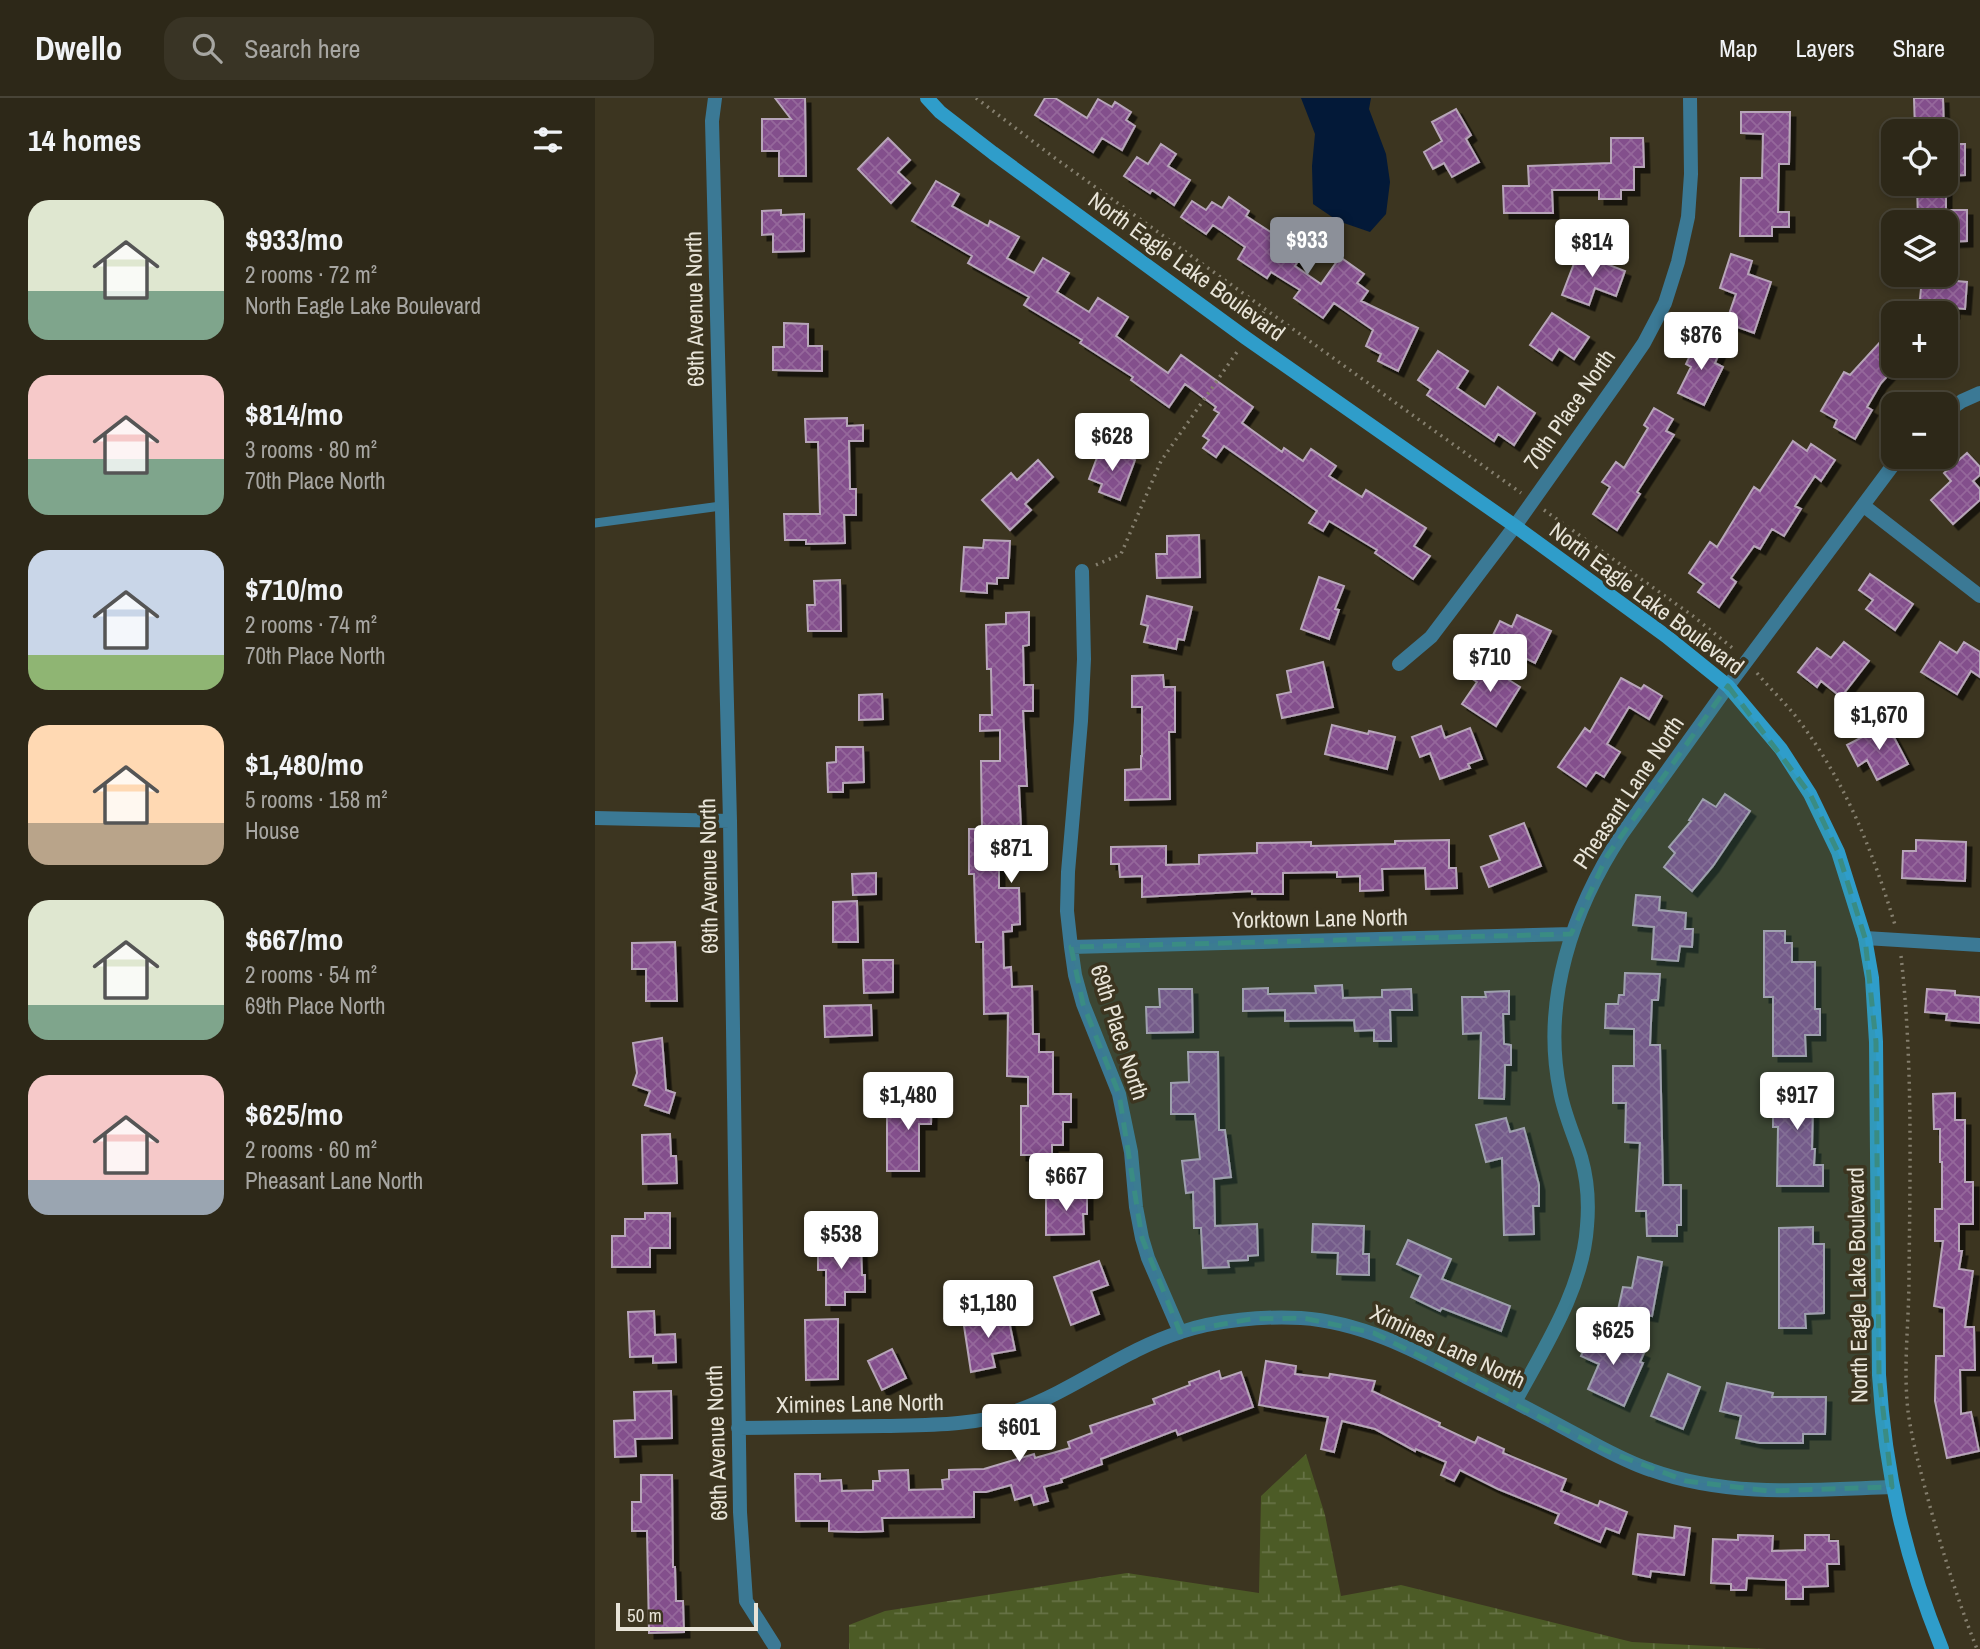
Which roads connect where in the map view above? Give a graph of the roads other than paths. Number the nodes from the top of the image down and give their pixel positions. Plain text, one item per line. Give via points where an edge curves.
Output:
1 (715, 98) edge
2 (927, 98) edge
3 (1691, 98) edge
4 (1980, 393) edge
5 (1958, 404) edge
6 (1890, 469) edge
7 (721, 506) junction
8 (1864, 506) junction
9 (595, 523) edge
10 (1515, 526) junction
11 (1082, 571) road end
12 (1980, 596) edge
13 (1399, 664) dead end
14 (1728, 686) junction
15 (595, 818) edge
16 (730, 821) junction
17 (1571, 934) junction
18 (1865, 938) junction
19 (1980, 945) edge
20 (1070, 947) junction
21 (1181, 1332) junction
22 (1515, 1402) junction
23 (738, 1428) junction
24 (1892, 1488) junction
25 (773, 1645) dead end
26 (1942, 1649) edge

1 - 7 street, 69th Avenue North
2 - 10 street, North Eagle Lake Boulevard via 993,153 1246,338
3 - 10 street, 70th Place North via 1688,217 1665,303 1644,343
4 - 5 street
6 - 8 street, Pheasant Lane North
7 - 9 lane
7 - 16 street, 69th Avenue North
8 - 12 street
8 - 14 street, Pheasant Lane North
10 - 13 street, 70th Place North via 1431,637
10 - 14 street, North Eagle Lake Boulevard
11 - 20 street, 69th Place North via 1084,659 1068,872
14 - 17 street, Pheasant Lane North via 1607,856
14 - 18 street, North Eagle Lake Boulevard via 1781,749 1810,794 1838,852
15 - 16 street
16 - 23 street, 69th Avenue North
17 - 20 street, Yorktown Lane North
17 - 22 street, Pheasant Lane North via 1555,1041 1560,1091 1582,1160 1587,1226 1579,1269 1563,1310
18 - 19 street
18 - 24 street, North Eagle Lake Boulevard via 1876,1042 1879,1375
20 - 21 street, 69th Place North via 1083,1004 1119,1094 1142,1238
21 - 22 street, Ximines Lane North via 1275,1318 1352,1326 1417,1351
21 - 23 street, Ximines Lane North via 1052,1396 976,1422
22 - 24 street, Ximines Lane North via 1649,1470 1686,1481 1769,1491
23 - 25 street, 69th Avenue North via 746,1601
24 - 26 street, North Eagle Lake Boulevard via 1926,1610

